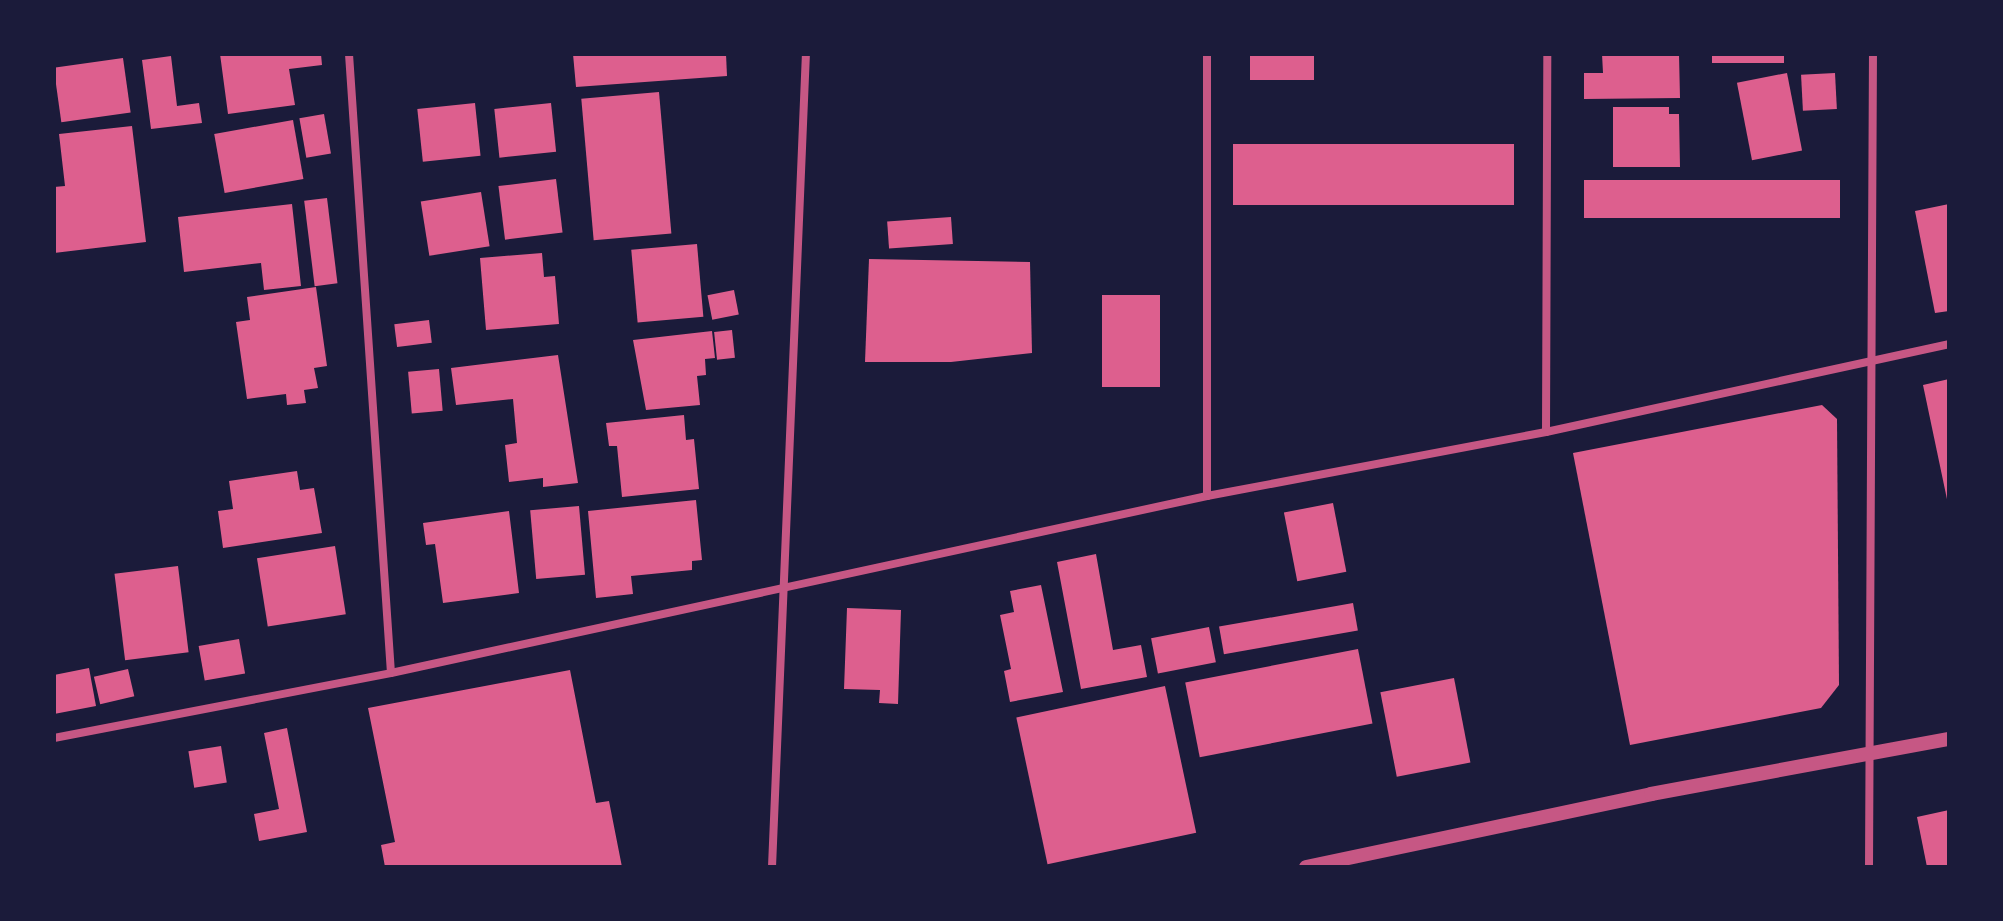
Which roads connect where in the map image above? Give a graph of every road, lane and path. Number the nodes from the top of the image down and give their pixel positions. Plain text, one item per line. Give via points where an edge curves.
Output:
1 (349, 54) edge
2 (806, 54) edge
3 (1207, 54) edge
4 (1547, 54) edge
5 (1873, 54) edge
6 (1949, 344) edge
7 (1872, 361) junction
8 (1546, 432) junction
9 (1207, 496) junction
10 (784, 586) junction
11 (391, 673) junction
12 (54, 738) edge
13 (1949, 739) edge
14 (1869, 756) junction
15 (772, 867) edge
16 (1306, 867) edge
17 (1869, 867) edge

1 - 11 street
2 - 10 street
3 - 9 street
4 - 8 street
5 - 7 street
6 - 7 street
7 - 8 street
7 - 14 street
8 - 9 street
9 - 10 street
10 - 11 street
10 - 15 street
11 - 12 street
13 - 14 street
14 - 16 street via 1651,794
14 - 17 street

